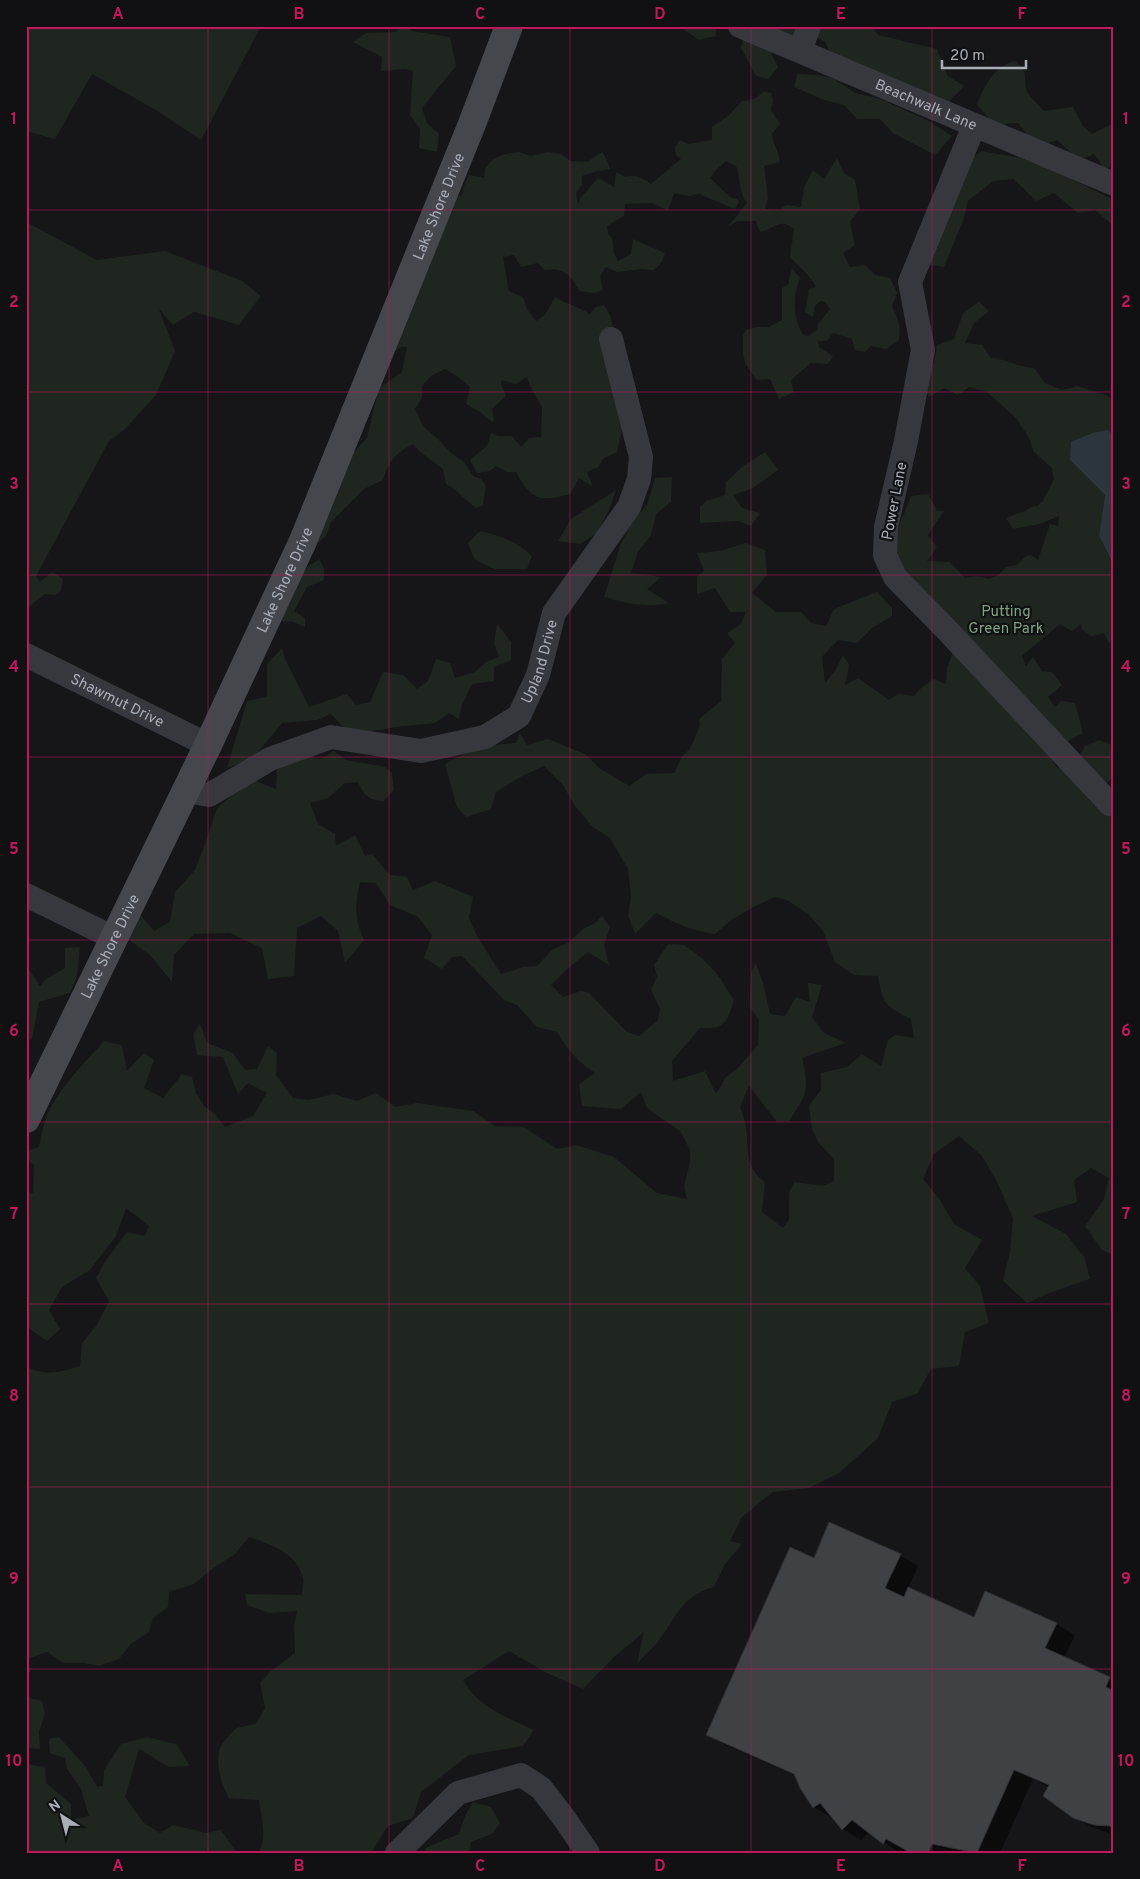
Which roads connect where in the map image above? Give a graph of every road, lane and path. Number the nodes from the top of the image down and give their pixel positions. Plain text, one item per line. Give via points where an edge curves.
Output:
1 (509, 26) edge
2 (740, 26) edge
3 (809, 26) edge
4 (800, 51) junction
5 (974, 126) junction
6 (1114, 184) edge
7 (610, 339) dead end
8 (26, 655) edge
9 (208, 746) junction
10 (186, 791) junction
11 (1112, 804) edge
12 (26, 895) edge
13 (114, 938) junction
14 (26, 1119) edge
15 (397, 1853) edge
16 (588, 1853) edge

1 - 9 street, Lake Shore Drive via 303,541
2 - 4 street, Beachwalk Lane
3 - 4 street
4 - 5 street, Beachwalk Lane
5 - 6 street, Beachwalk Lane
5 - 11 street, Power Lane via 910,282 923,350 886,527 885,555 895,577
7 - 10 street, Upland Drive via 641,457 639,479 629,507 554,613 538,675 519,716 485,737 421,751 331,737 270,759 209,795
8 - 9 street, Shawmut Drive
9 - 10 street, Lake Shore Drive
10 - 13 street, Lake Shore Drive
12 - 13 street
13 - 14 street, Lake Shore Drive
15 - 16 street via 458,1793 521,1775 541,1788

